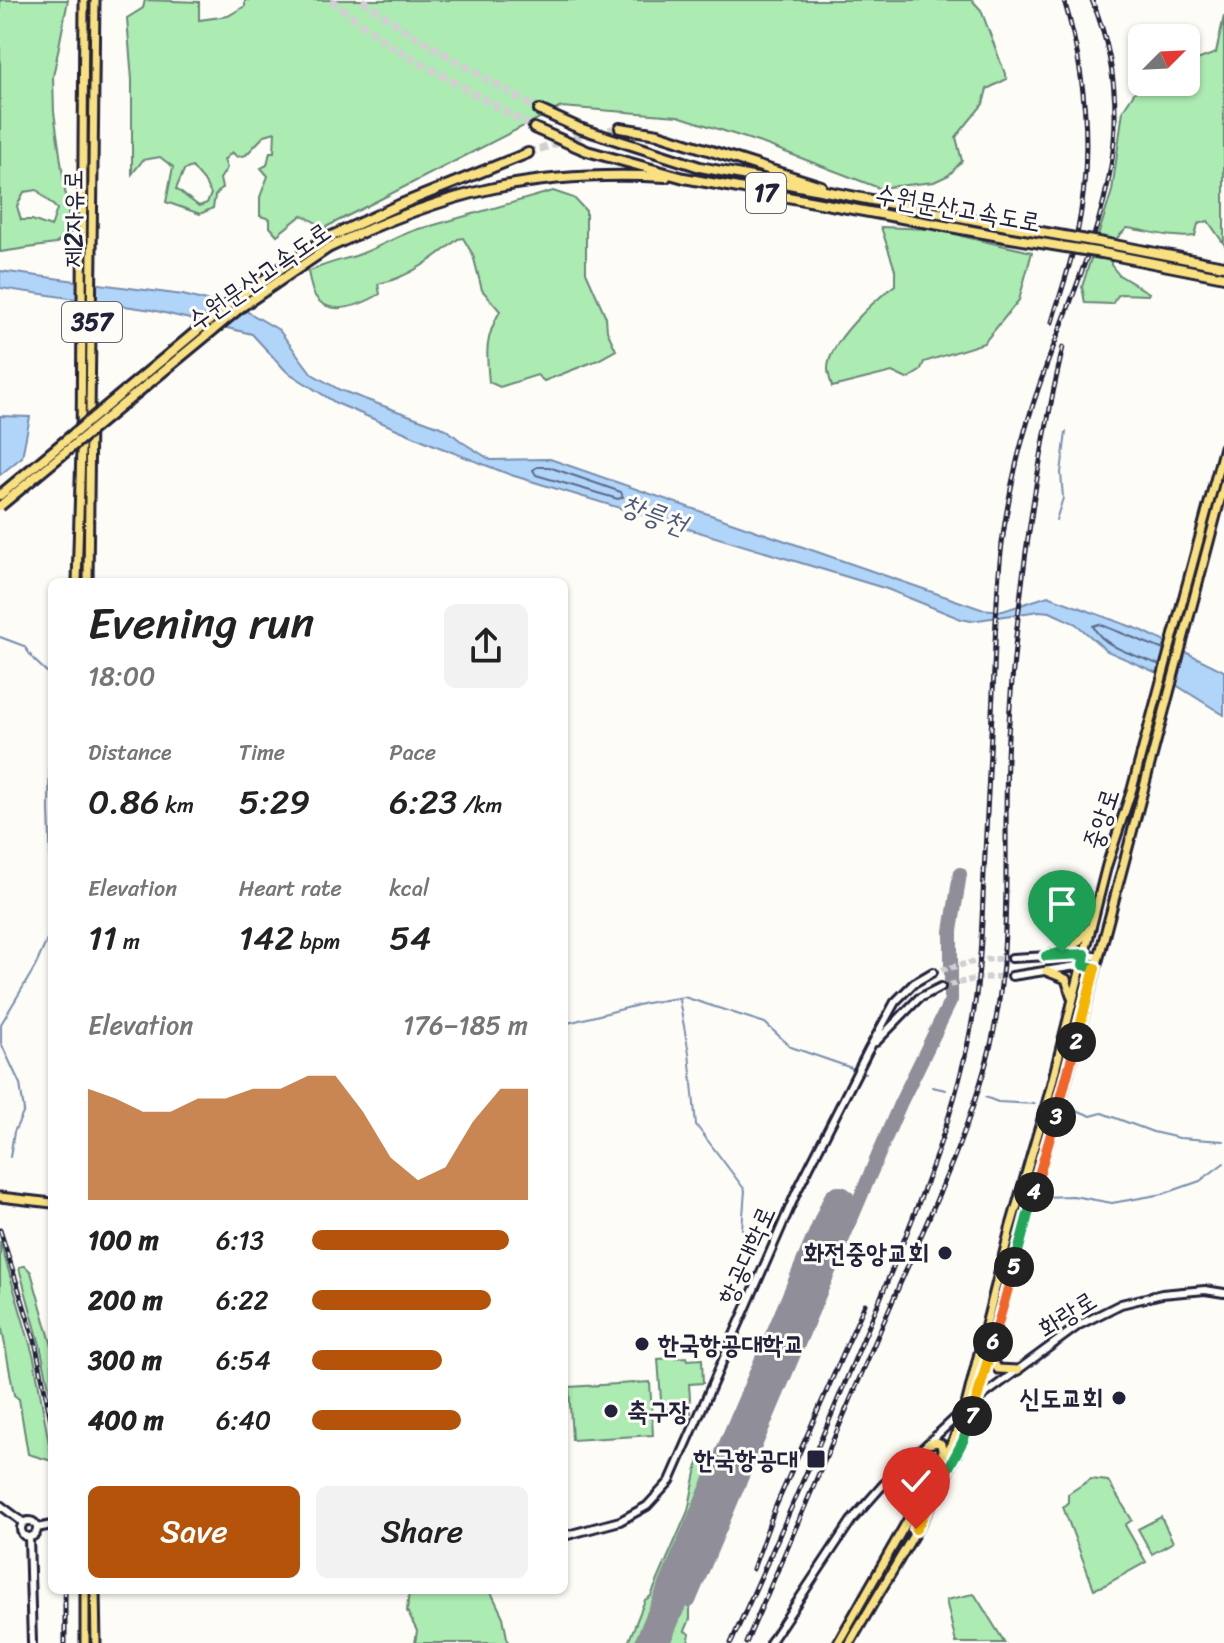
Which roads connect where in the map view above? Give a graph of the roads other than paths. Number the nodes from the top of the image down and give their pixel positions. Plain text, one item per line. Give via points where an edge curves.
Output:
1 (84, 0) edge
2 (95, 0) edge
3 (539, 110) tunnel mouth
4 (534, 128) tunnel mouth
5 (620, 128) tunnel mouth
6 (528, 153) tunnel mouth
7 (684, 178) junction
8 (860, 197) junction
9 (326, 244) junction
10 (1224, 266) edge
11 (1224, 277) edge
12 (1224, 447) edge
13 (1224, 485) edge
14 (0, 495) edge
15 (0, 506) edge
16 (77, 578) edge
17 (88, 578) edge
18 (1094, 920) junction
19 (1085, 954) junction
20 (1046, 956) junction
21 (1098, 957) junction
22 (1012, 958) tunnel mouth
23 (1083, 965) junction
24 (1095, 968) junction
25 (1046, 971) junction
26 (933, 972) tunnel mouth
27 (1012, 976) tunnel mouth
28 (941, 987) tunnel mouth
29 (1072, 1003) junction
30 (868, 1051) junction
31 (0, 1197) edge
32 (48, 1201) edge
33 (1224, 1293) edge
34 (992, 1347) junction
35 (1018, 1370) junction
36 (978, 1399) junction
37 (965, 1409) junction
38 (928, 1444) junction
39 (943, 1457) junction
40 (0, 1505) edge
41 (24, 1523) junction
42 (48, 1526) edge
43 (37, 1528) junction
44 (568, 1535) edge
45 (29, 1537) junction
46 (85, 1594) edge
47 (95, 1594) edge
48 (32, 1643) edge
49 (85, 1643) edge
50 (96, 1643) edge
51 (770, 1643) edge
52 (838, 1643) edge
53 (850, 1643) edge

1 - 16 main road, 제2자유로 / 357, bridge
2 - 17 main road, 제2자유로 / 357, bridge
3 - 8 highway, 수원문산고속도로 / 17 via 700,167
4 - 7 highway, 수원문산고속도로 / 17 via 587,151
5 - 8 highway, 수원문산고속도로 / 17 via 658,134
6 - 9 highway, 수원문산고속도로 / 17 via 399,205
7 - 9 highway, 수원문산고속도로 / 17 via 580,176 495,186
7 - 11 highway, 수원문산고속도로 / 17, bridge
8 - 10 highway, 수원문산고속도로 / 17, bridge
9 - 14 highway, 수원문산고속도로 / 17, bridge via 234,300
9 - 15 highway, 수원문산고속도로 / 17, bridge via 241,307
12 - 18 main road, 중앙로
13 - 21 main road, 중앙로
18 - 19 main road, 중앙로
18 - 20 main road via 1073,948
19 - 20 street
19 - 21 street
19 - 23 main road, 중앙로
20 - 22 street
21 - 24 main road, 중앙로
23 - 24 street
23 - 25 street
23 - 29 main road, 중앙로
24 - 34 main road, 중앙로
25 - 27 street
25 - 29 main road via 1066,979
26 - 30 street via 895,1002
28 - 30 street via 919,998
29 - 37 main road, 중앙로
30 - 44 street, 항공대학로 via 797,1191 670,1481 647,1506 620,1521
31 - 32 main road
33 - 35 street, 화랑로 via 1162,1294 1121,1304 1079,1325
34 - 35 main road via 996,1367
34 - 36 main road, 중앙로
35 - 36 street, 화랑로
36 - 37 street, 화랑로
36 - 53 main road, 중앙로 via 953,1462
37 - 38 street, 화랑로
37 - 39 main road, 중앙로
38 - 39 main road via 941,1444
38 - 51 street, 화랑로 via 851,1521
39 - 52 main road, 중앙로
40 - 41 street
41 - 43 street via 31,1521
41 - 45 street via 22,1531
42 - 43 street
43 - 45 street
45 - 48 street
46 - 49 main road
47 - 50 main road

